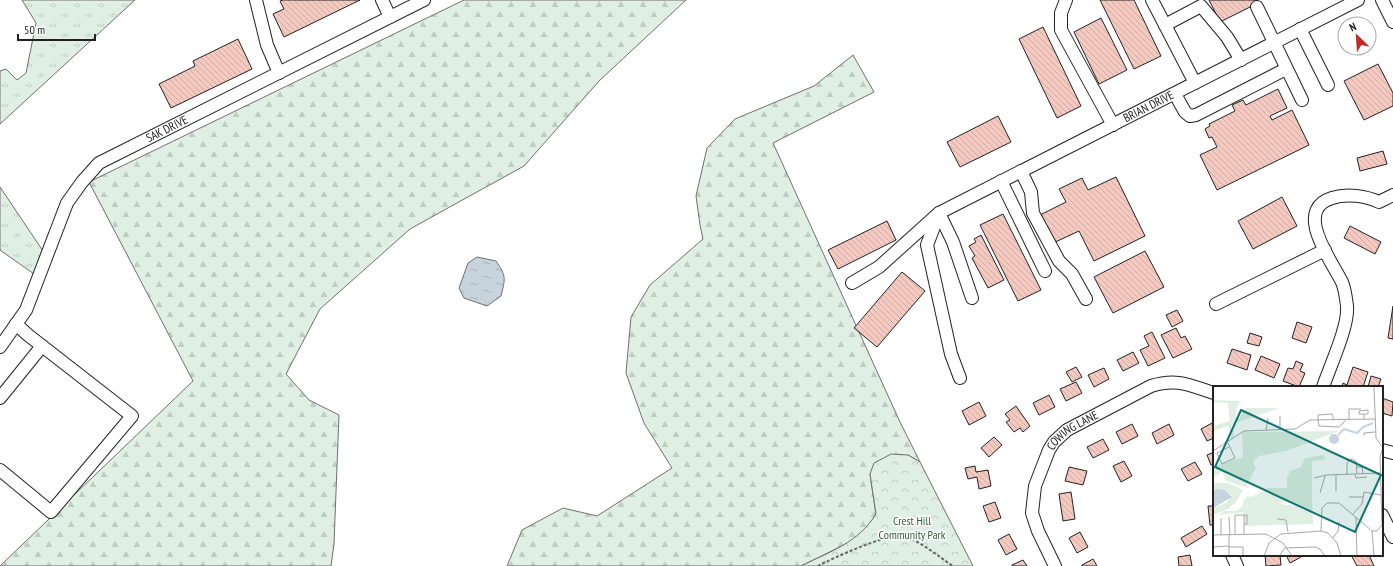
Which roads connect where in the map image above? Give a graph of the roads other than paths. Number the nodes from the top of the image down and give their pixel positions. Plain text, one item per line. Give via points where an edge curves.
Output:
1 (256, 0) edge
2 (382, 0) edge
3 (424, 0) edge
4 (1066, 0) edge
5 (1152, 0) edge
6 (1358, 0) edge
7 (1382, 0) edge
8 (1257, 7) dead end
9 (390, 17) junction
10 (1393, 22) edge
11 (1165, 25) junction
12 (1300, 30) junction
13 (1273, 43) junction
14 (1241, 60) junction
15 (1286, 69) junction
16 (279, 73) junction
17 (1195, 83) junction
18 (1328, 85) dead end
19 (1175, 94) junction
20 (1302, 100) dead end
21 (1113, 125) junction
22 (1021, 172) junction
23 (1001, 182) junction
24 (1393, 196) edge
25 (940, 213) junction
26 (1325, 250) junction
27 (1045, 271) dead end
28 (852, 283) dead end
29 (972, 298) dead end
30 (1086, 300) dead end
31 (1216, 304) dead end
32 (16, 324) junction
33 (42, 346) junction
34 (0, 347) edge
35 (960, 378) dead end
36 (1323, 386) edge
37 (1213, 393) edge
38 (0, 398) edge
39 (1383, 450) edge
40 (1393, 453) edge
41 (0, 470) edge
42 (1383, 516) edge
43 (1393, 536) edge
44 (1232, 556) edge
45 (1055, 566) edge
46 (1237, 566) edge

1 - 16 street via 267,45
2 - 9 street
3 - 9 street, SAK DRIVE
4 - 21 street via 1061,12 1061,30
5 - 11 street
6 - 12 street, BRIAN DRIVE
7 - 10 street
8 - 13 street
9 - 16 street, SAK DRIVE
11 - 14 street via 1201,6 1228,37
11 - 17 street
12 - 13 street, BRIAN DRIVE
12 - 18 street
13 - 14 street, BRIAN DRIVE
13 - 15 street
14 - 17 street, BRIAN DRIVE
15 - 19 street via 1196,115 1190,116 1184,112
15 - 20 street
16 - 32 street, SAK DRIVE via 99,163 67,203 26,310
17 - 19 street, BRIAN DRIVE
19 - 21 street, BRIAN DRIVE
21 - 22 street, BRIAN DRIVE
22 - 23 street, BRIAN DRIVE
22 - 30 street via 1031,192 1033,212 1059,261 1072,274
23 - 25 street, BRIAN DRIVE
23 - 27 street
24 - 26 street via 1379,202 1369,198 1337,196 1318,205 1314,214 1315,226
25 - 28 street, BRIAN DRIVE via 879,266
25 - 29 street
25 - 35 street via 927,245 951,354
26 - 31 street
26 - 36 street via 1345,291 1347,307 1345,323
32 - 33 street
32 - 34 street, SAK DRIVE
33 - 38 street
33 - 41 street via 132,416 50,512
37 - 45 street, COWING LANE via 1172,381 1151,386 1075,425 1054,442 1035,486 1032,507 1038,531
39 - 40 street
42 - 43 street
44 - 46 street

